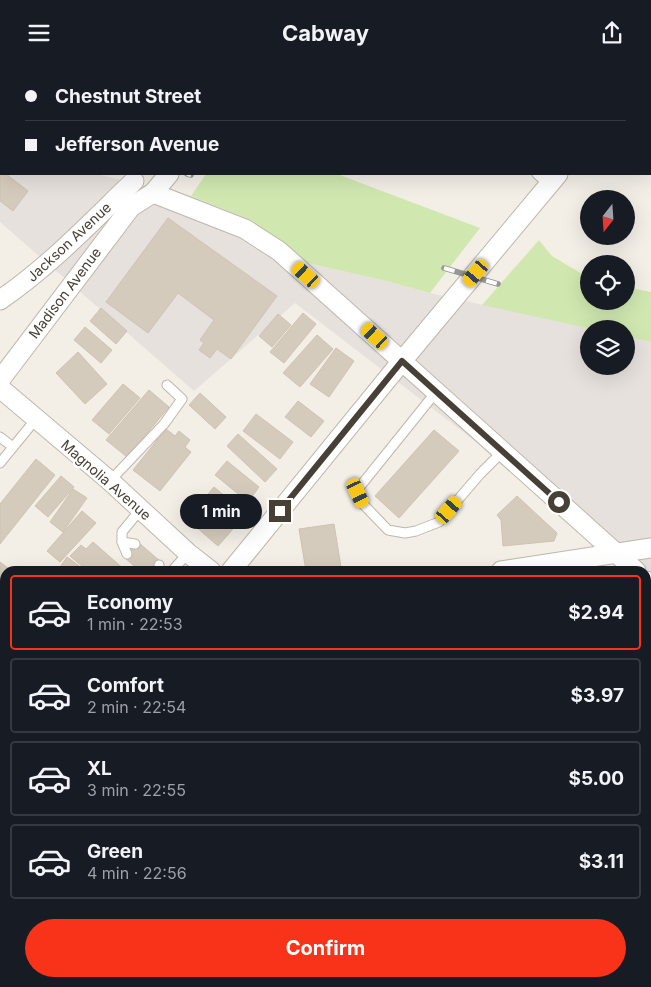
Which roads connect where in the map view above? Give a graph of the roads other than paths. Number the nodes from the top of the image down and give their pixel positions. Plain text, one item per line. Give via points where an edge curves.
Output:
1 (168, 175) edge
2 (137, 177) edge
3 (548, 177) edge
4 (153, 193) junction
5 (131, 207) junction
6 (0, 300) edge
7 (402, 361) junction
8 (0, 380) edge
9 (167, 385) dead end
10 (0, 388) edge
11 (436, 391) junction
12 (36, 419) junction
13 (0, 437) edge
14 (13, 447) junction
15 (503, 451) junction
16 (0, 463) edge
17 (110, 481) junction
18 (140, 510) junction
19 (122, 542) junction
20 (136, 544) dead end
21 (651, 549) edge
22 (188, 553) junction
23 (616, 553) junction
24 (127, 554) dead end
25 (176, 566) edge
26 (205, 566) edge
27 (235, 566) edge
28 (552, 566) edge
29 (630, 566) edge

1 - 4 street, Madison Avenue
2 - 5 street
2 - 6 street, Jackson Avenue via 66,247
3 - 7 street
4 - 5 street, Madison Avenue
4 - 7 street via 244,229 279,251
5 - 8 street, Madison Avenue
7 - 11 street
7 - 27 street
9 - 17 lane via 182,399 164,424
10 - 12 street, Magnolia Avenue
11 - 15 street
11 - 15 lane via 358,489 362,503 388,530 405,533 439,522
12 - 14 lane
12 - 17 street, Magnolia Avenue
13 - 14 lane
14 - 16 lane
15 - 23 street
17 - 18 street, Magnolia Avenue
18 - 19 lane via 122,532
18 - 22 street, Magnolia Avenue
19 - 20 lane
19 - 24 lane
21 - 23 street
22 - 25 lane
22 - 26 street, Magnolia Avenue
23 - 28 street
23 - 29 street

